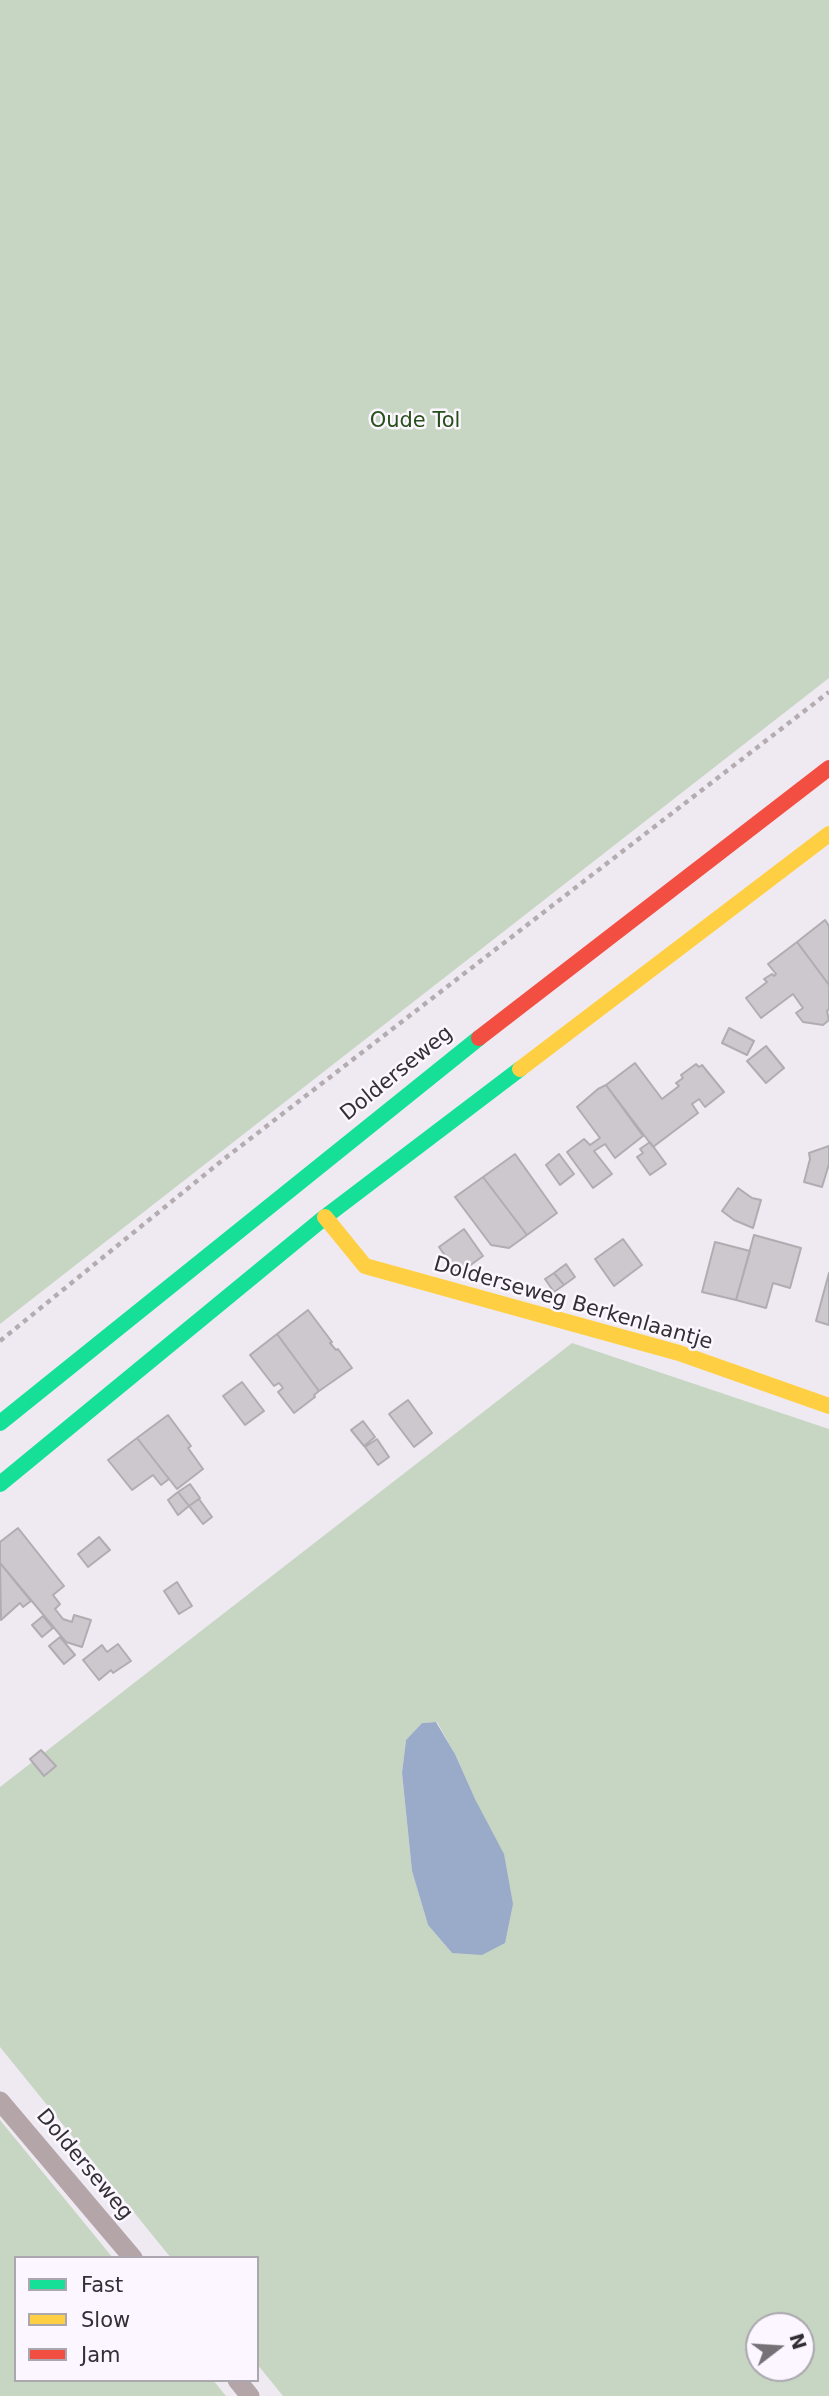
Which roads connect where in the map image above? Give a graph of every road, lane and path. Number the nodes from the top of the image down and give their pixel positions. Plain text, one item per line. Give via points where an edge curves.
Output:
1 (829, 692) edge
2 (829, 768) edge
3 (829, 834) edge
4 (325, 1217) junction
5 (0, 1341) edge
6 (829, 1406) edge
7 (0, 1423) edge
8 (0, 1484) edge
9 (0, 2101) edge
10 (131, 2256) edge
11 (239, 2382) edge
12 (250, 2396) edge

1 - 5 path, Dolderseweg via 224,1159
2 - 7 street, Dolderseweg via 509,1013
3 - 4 street
4 - 6 street, Dolderseweg Berkenlaantje via 365,1266 679,1353
4 - 8 street
9 - 10 lane, Dolderseweg
11 - 12 lane

